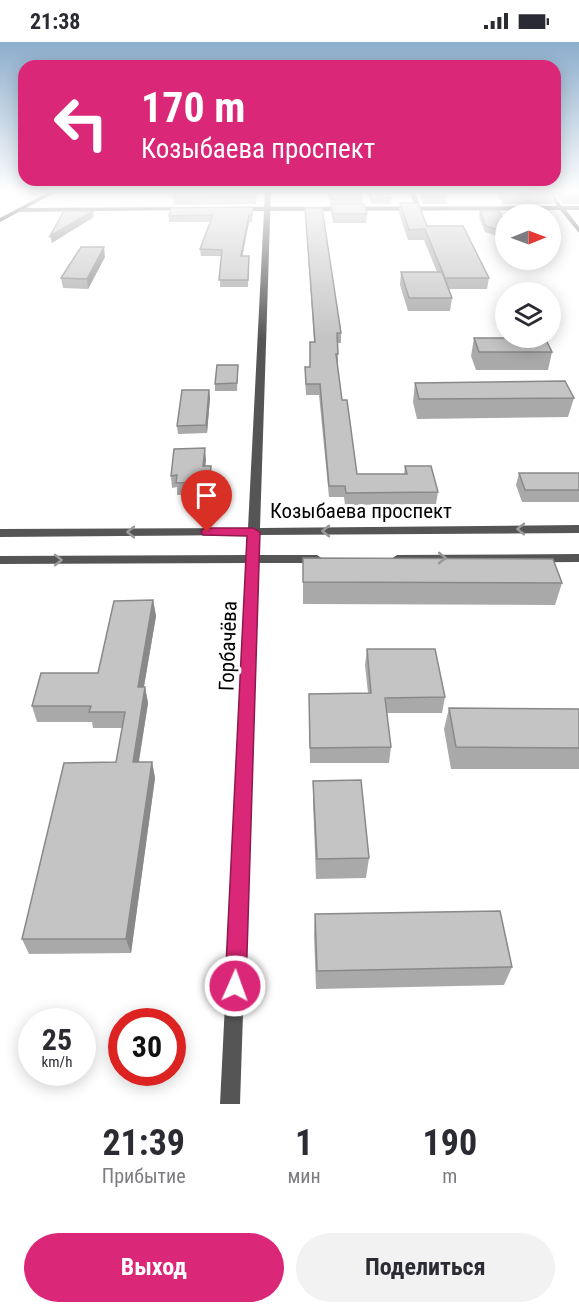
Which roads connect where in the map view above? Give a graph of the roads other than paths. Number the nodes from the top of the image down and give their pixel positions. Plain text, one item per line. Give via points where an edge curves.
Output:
1 (266, 241) edge
2 (579, 529) edge
3 (253, 532) junction
4 (0, 533) edge
5 (579, 558) edge
6 (253, 559) junction
7 (334, 559) edge
8 (381, 559) edge
9 (0, 560) edge
10 (230, 1104) edge

1 - 3 street, Горбачёва
2 -> 3 street, Козыбаева проспект
3 -> 4 street, Козыбаева проспект
3 - 6 street, Горбачёва
8 -> 5 street
6 - 7 street
9 -> 6 street
6 - 10 street, Горбачёва

